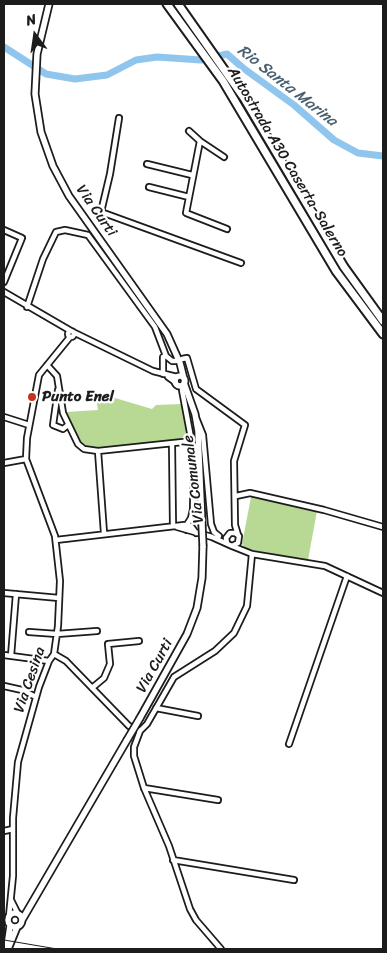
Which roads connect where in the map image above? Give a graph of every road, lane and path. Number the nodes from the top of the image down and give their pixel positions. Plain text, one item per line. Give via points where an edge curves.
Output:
1 (48, 4) edge
2 (167, 4) edge
3 (178, 4) edge
4 (120, 118) dead end
5 (189, 131) dead end
6 (200, 141) junction
7 (224, 157) dead end
8 (147, 164) dead end
9 (192, 175) junction
10 (149, 187) dead end
11 (189, 198) junction
12 (227, 229) dead end
13 (4, 230) edge
14 (241, 263) dead end
15 (4, 282) edge
16 (4, 292) edge
17 (26, 306) junction
18 (383, 320) edge
19 (70, 334) junction
20 (383, 334) edge
21 (166, 356) junction
22 (182, 359) dead end
23 (176, 361) dead end
24 (47, 365) junction
25 (165, 375) junction
26 (180, 383) junction
27 (59, 386) junction
28 (4, 417) edge
29 (196, 418) junction
30 (30, 425) junction
31 (68, 425) junction
32 (192, 441) junction
33 (172, 444) junction
34 (98, 451) junction
35 (26, 459) junction
36 (4, 462) edge
37 (236, 496) junction
38 (235, 525) junction
39 (174, 526) junction
40 (383, 527) edge
41 (187, 528) junction
42 (104, 533) junction
43 (230, 534) junction
44 (238, 535) junction
45 (219, 536) junction
46 (212, 537) junction
47 (56, 540) junction
48 (239, 542) junction
49 (230, 545) junction
50 (242, 550) junction
51 (252, 554) junction
52 (347, 576) junction
53 (383, 592) edge
54 (4, 593) edge
55 (16, 594) junction
56 (59, 598) junction
57 (97, 631) dead end
58 (30, 632) dead end
59 (57, 634) junction
60 (139, 641) dead end
61 (54, 654) junction
62 (4, 655) edge
63 (11, 656) junction
64 (49, 661) junction
65 (4, 686) edge
66 (92, 688) junction
67 (36, 697) junction
68 (156, 708) junction
69 (198, 716) dead end
70 (140, 731) junction
71 (289, 744) dead end
72 (144, 788) junction
73 (218, 800) dead end
74 (13, 829) junction
75 (4, 831) edge
76 (174, 860) junction
77 (294, 880) dead end
78 (11, 896) junction
79 (29, 907) junction
80 (18, 913) junction
81 (9, 916) junction
82 (22, 920) junction
83 (10, 926) junction
84 (17, 927) junction
85 (7, 949) edge
86 (221, 949) edge

1 - 26 main road, Via Curti via 37,54 35,85 41,132 53,166 69,196 167,334 181,367
2 - 20 highway, Autostrada A30 Caserta-Salerno via 237,103 336,271
3 - 18 highway, Autostrada A30 Caserta-Salerno via 244,98 344,267
4 - 14 street via 101,212
5 - 6 street
6 - 7 street
6 - 9 street
8 - 9 street
9 - 11 street
10 - 11 street
11 - 12 street via 186,213
13 - 15 street via 22,238
16 - 17 street
17 - 19 street via 63,326
17 - 21 street via 56,232 65,230 88,235 155,327
19 - 24 street
19 - 25 street
21 - 23 street
21 - 25 street via 163,360
22 - 37 street via 187,358 196,389 244,425 234,461
24 - 27 street via 57,376
24 - 30 street via 37,382
25 - 26 street
26 - 29 main road, Via Curti
26 - 32 street, Via Curti
27 - 31 street
27 - 31 street via 53,425 63,429
28 - 30 street
29 - 45 street, Via Comunale via 203,435 211,524
29 - 79 main road, Via Curti, bridge via 203,546 197,608 187,634 140,718
30 - 35 street
31 - 34 street via 78,444 90,451
32 - 33 street
32 - 41 street, Via Curti via 194,501
33 - 34 street
33 - 39 street
34 - 42 street
35 - 36 street
35 - 47 street, Via Cesina
37 - 38 street
37 - 40 street via 250,493
38 - 43 street
38 - 44 street
39 - 41 street
39 - 42 street
41 - 46 street via 191,526 196,533
42 - 47 street
43 - 44 street, Via Comunale
43 - 45 street, Via Comunale
43 - 49 street
44 - 48 street
45 - 46 street, Via Comunale
46 - 49 street, Via Comunale
47 - 56 street, Via Cesina
48 - 49 street
48 - 50 street
49 - 50 street, Via Comunale
50 - 51 street, Via Comunale
51 - 52 street, Via Comunale via 325,566
51 - 68 street via 247,606 234,633 215,651 174,677
52 - 53 street, Via Comunale
52 - 71 street
54 - 55 street
55 - 56 street
55 - 63 street
56 - 59 street, Via Cesina
57 - 59 street
58 - 59 street
59 - 61 street, Via Cesina
60 - 66 street via 108,644 110,664 104,678
61 - 64 street, Via Cesina
61 - 66 street via 66,661
62 - 63 street
63 - 64 street
64 - 67 street, Via Cesina
65 - 67 street
66 - 70 street via 129,726
67 - 74 street, Via Cesina via 18,762
68 - 69 street
68 - 70 street
70 - 72 street via 134,756
72 - 73 street
72 - 76 street
74 - 75 street
74 - 78 street, Via Cesina
76 - 77 street
76 - 86 street via 190,909
78 - 80 street, Via Cesina
78 - 81 street
79 - 80 main road
79 - 82 main road, Via Curti
80 - 81 main road
80 - 82 main road, Via Cesina
81 - 83 main road
82 - 84 main road
83 - 84 main road
83 - 85 main road
84 - 85 main road

